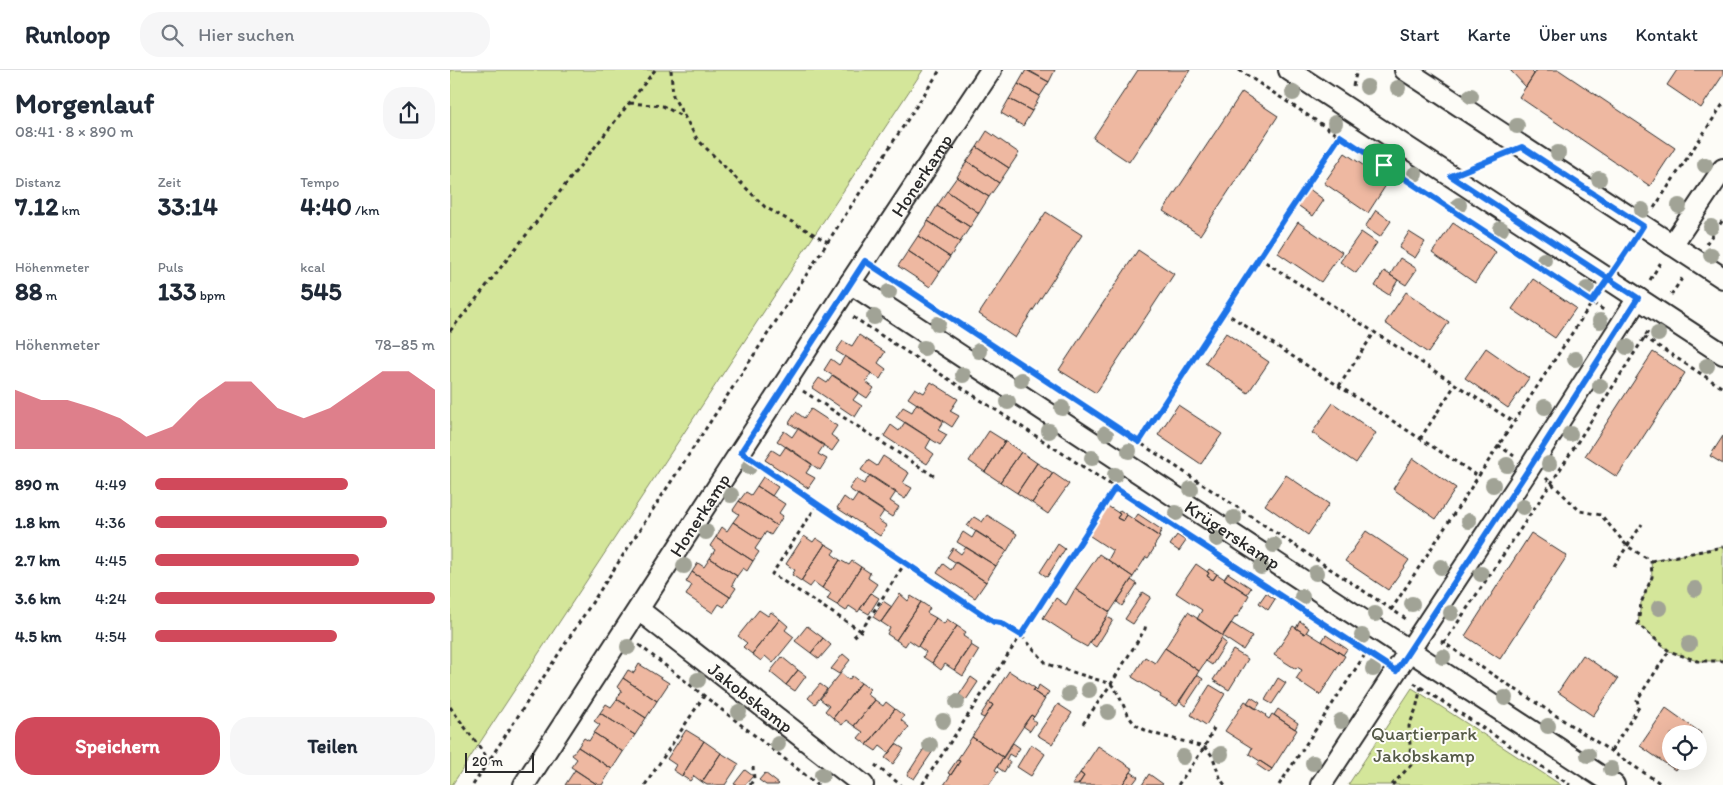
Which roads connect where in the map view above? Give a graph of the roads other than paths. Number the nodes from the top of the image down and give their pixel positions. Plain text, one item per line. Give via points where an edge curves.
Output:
1 (991, 70) edge
2 (1289, 70) edge
3 (1405, 70) edge
4 (1723, 169) edge
5 (1672, 245) junction
6 (1723, 278) edge
7 (850, 283) junction
8 (1638, 298) junction
9 (1723, 354) edge
10 (639, 610) junction
11 (1409, 651) junction
12 (524, 785) edge
13 (862, 785) edge
14 (1321, 785) edge
15 (1614, 785) edge

1 - 7 street, Honerkamp
2 - 8 street
3 - 5 street
4 - 5 street
5 - 6 street
7 - 10 street, Honerkamp
7 - 11 street, Krügerskamp
8 - 9 street
8 - 11 street
10 - 12 street, Honerkamp
10 - 13 street, Jakobskamp
11 - 14 street
11 - 15 street, Krügerskamp

